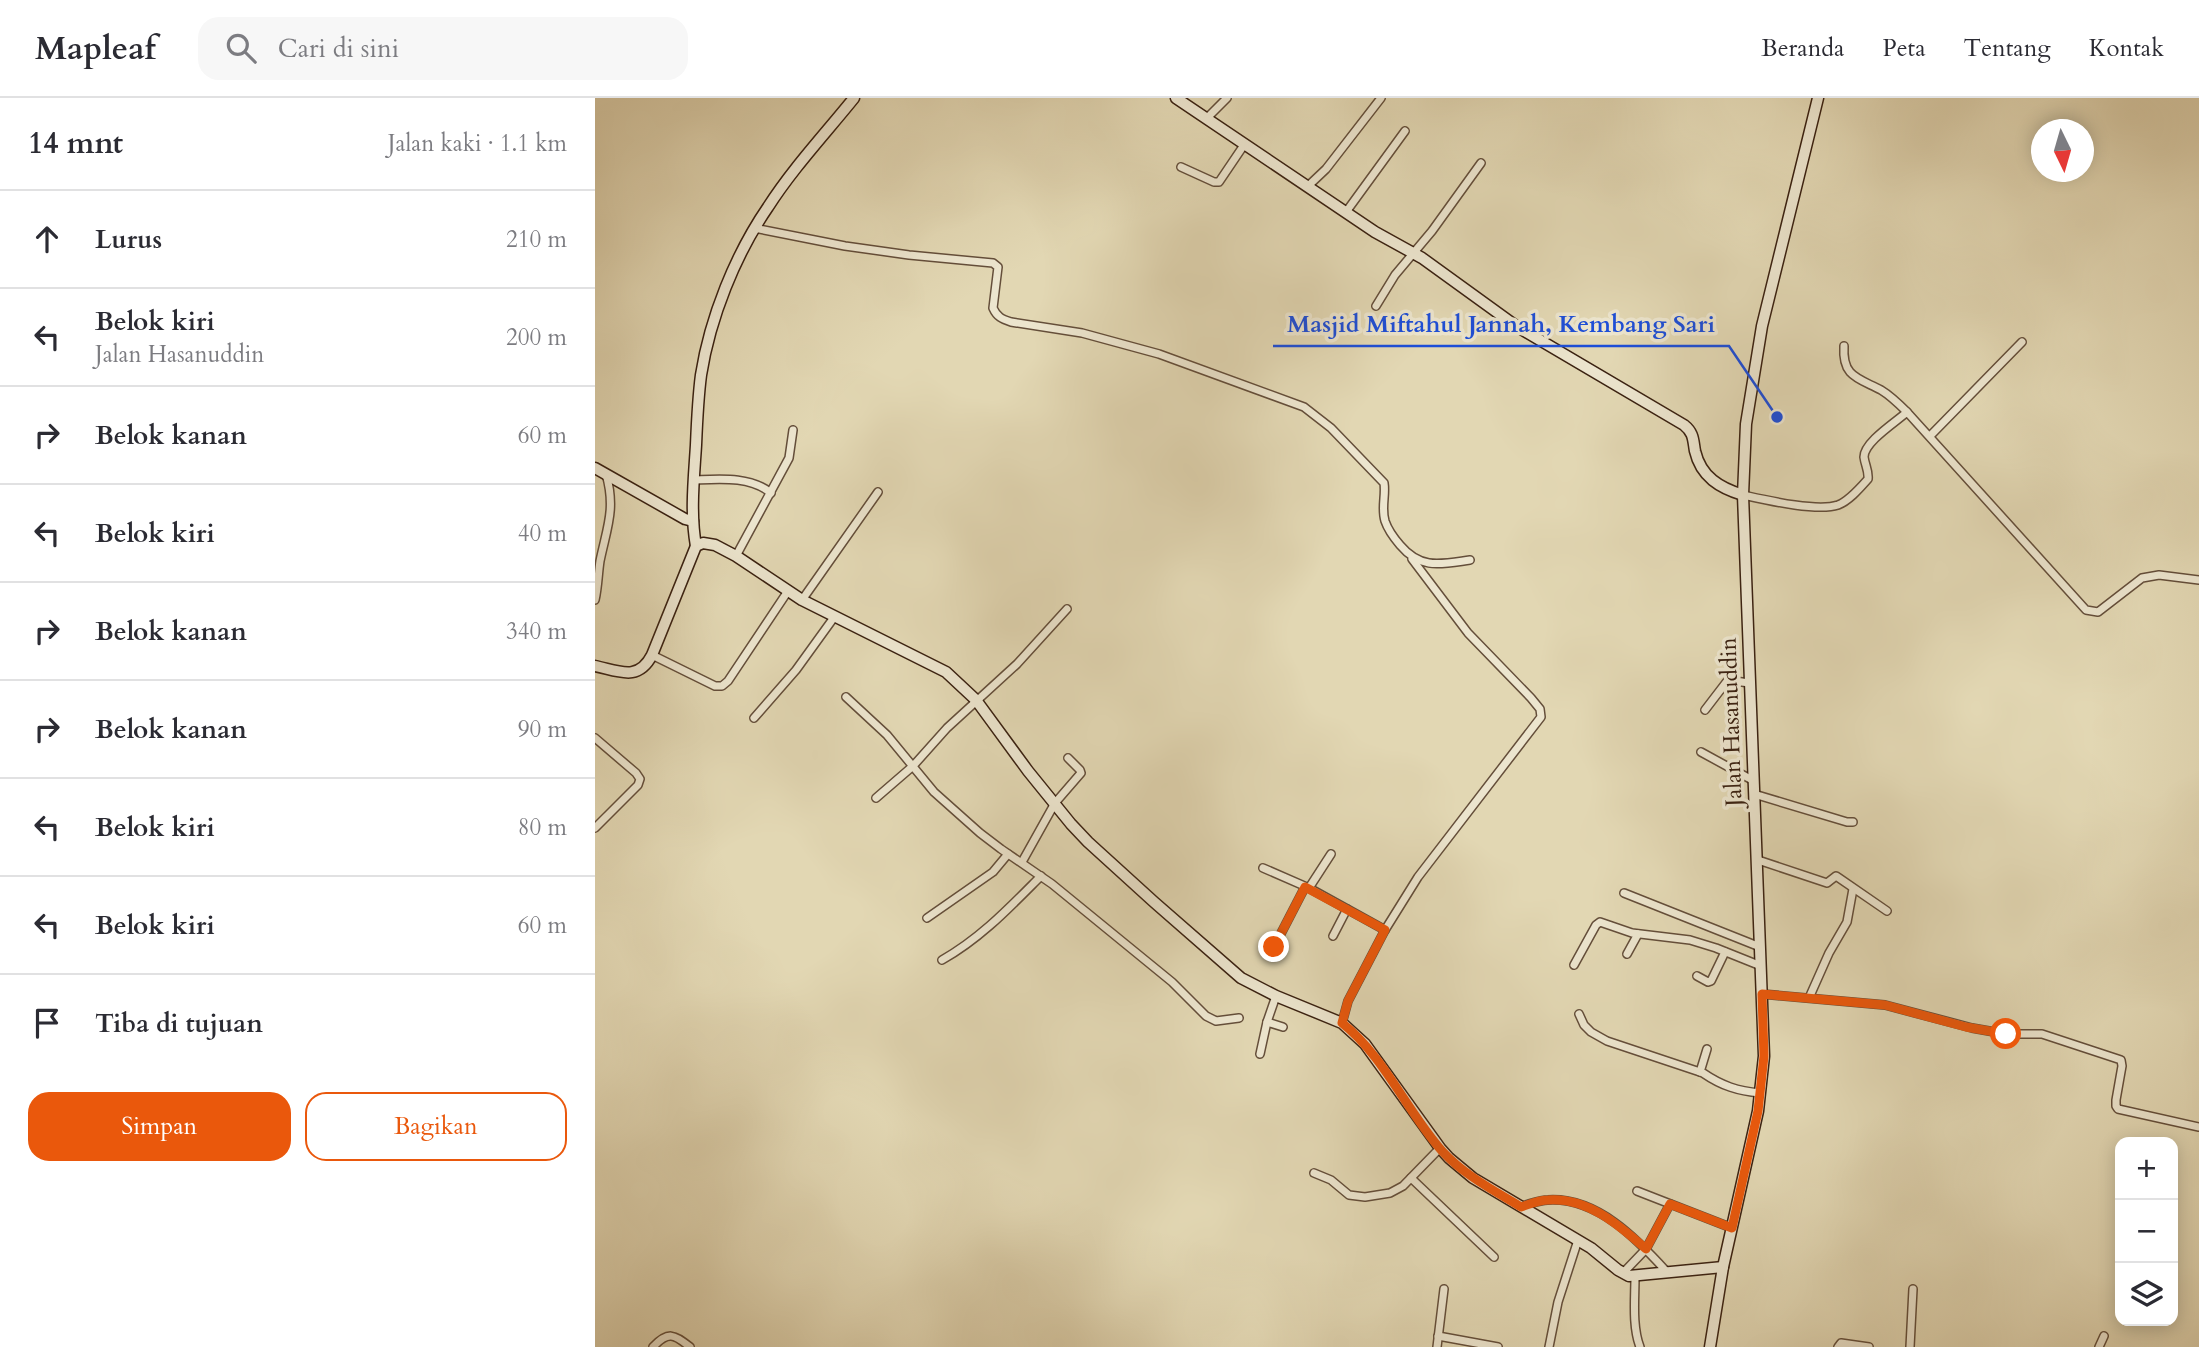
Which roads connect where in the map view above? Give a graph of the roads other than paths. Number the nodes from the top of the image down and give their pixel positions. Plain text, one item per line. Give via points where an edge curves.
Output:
1 (854, 98) edge
2 (1176, 98) edge
3 (1227, 98) edge
4 (1381, 98) edge
5 (1818, 98) edge
6 (1206, 119) junction
7 (1405, 131) dead end
8 (1244, 145) junction
9 (1481, 163) dead end
10 (1181, 167) dead end
11 (1307, 187) junction
12 (1346, 212) junction
13 (754, 228) junction
14 (1413, 253) junction
15 (1376, 306) dead end
16 (2022, 342) dead end
17 (1844, 346) dead end
18 (1907, 412) junction
19 (793, 430) dead end
20 (1930, 436) junction
21 (595, 468) edge
22 (606, 473) junction
23 (694, 480) junction
24 (878, 492) dead end
25 (771, 493) junction
26 (1743, 495) junction
27 (693, 521) junction
28 (696, 546) junction
29 (736, 556) junction
30 (1411, 558) junction
31 (1470, 561) dead end
32 (2199, 580) edge
33 (788, 592) junction
34 (595, 600) edge
35 (802, 600) junction
36 (1067, 609) dead end
37 (835, 616) junction
38 (652, 655) junction
39 (595, 666) edge
40 (1749, 680) junction
41 (846, 697) dead end
42 (977, 702) junction
43 (1705, 710) dead end
44 (754, 718) dead end
45 (595, 738) edge
46 (1700, 751) dead end
47 (1068, 758) dead end
48 (913, 766) junction
49 (1754, 781) junction
50 (1754, 794) junction
51 (876, 799) dead end
52 (1055, 803) junction
53 (1853, 822) dead end
54 (595, 828) edge
55 (1331, 853) dead end
56 (1008, 854) junction
57 (1758, 860) junction
58 (1022, 862) junction
59 (1263, 868) dead end
60 (1041, 876) junction
61 (1307, 887) junction
62 (1853, 889) junction
63 (1624, 893) dead end
64 (1347, 909) junction
65 (1887, 911) dead end
66 (927, 918) dead end
67 (1385, 930) junction
68 (1638, 934) junction
69 (1333, 936) dead end
70 (1274, 947) dead end
71 (1760, 947) junction
72 (1725, 952) junction
73 (1627, 954) dead end
74 (942, 960) dead end
75 (1574, 965) dead end
76 (1761, 967) junction
77 (1697, 976) dead end
78 (1762, 994) junction
79 (1276, 996) junction
80 (1809, 998) junction
81 (1579, 1014) dead end
82 (1239, 1018) dead end
83 (1267, 1021) junction
84 (1342, 1023) junction
85 (1283, 1027) dead end
86 (1707, 1049) dead end
87 (1260, 1054) dead end
88 (1700, 1072) junction
89 (1760, 1093) junction
90 (2199, 1127) edge
91 (1440, 1149) junction
92 (1314, 1173) dead end
93 (1411, 1178) junction
94 (1637, 1191) dead end
95 (1670, 1204) junction
96 (1521, 1207) junction
97 (1732, 1228) junction
98 (1578, 1240) junction
99 (1646, 1249) junction
100 (1494, 1257) dead end
101 (1723, 1267) junction
102 (1667, 1272) junction
103 (1623, 1273) junction
104 (1635, 1277) junction
105 (1444, 1289) dead end
106 (1913, 1289) dead end
107 (1438, 1336) junction
108 (2104, 1336) dead end
109 (653, 1347) edge
110 (690, 1347) edge
111 (1437, 1347) edge
112 (1498, 1347) edge
113 (1549, 1347) edge
114 (1640, 1347) edge
115 (1710, 1347) edge
116 (1838, 1347) edge
117 (1869, 1347) edge
118 (1910, 1347) edge
119 (2099, 1347) edge

1 - 13 street
2 - 6 street
3 - 6 street
4 - 11 street
5 - 26 street, Jalan Hasanuddin via 1762,326 1746,424
6 - 8 street
7 - 12 street
8 - 10 street via 1219,182
8 - 11 street
9 - 14 street
11 - 12 street
12 - 14 street
13 - 23 street via 727,284 702,372
13 - 30 street via 884,251 993,263 998,267 992,308 1001,319 1082,332 1160,354 1304,407 1384,482 1385,521
14 - 15 street
14 - 26 street via 1516,326 1690,429 1707,476
16 - 20 street
17 - 18 street via 1846,365 1854,377 1887,394
18 - 20 street
18 - 26 street via 1866,448 1868,479 1839,504 1788,504
19 - 25 street via 789,458
20 - 32 street via 2086,610 2098,612 2142,578 2159,575
21 - 22 street
22 - 27 street
22 - 34 street via 611,513
23 - 25 street via 741,480
23 - 27 street
24 - 35 street
25 - 29 street
26 - 40 street, Jalan Hasanuddin
27 - 28 street
28 - 29 street via 715,544
28 - 38 street
29 - 33 street
30 - 31 street via 1439,564
30 - 67 street via 1468,633 1540,709 1541,717 1418,877
33 - 35 street
33 - 38 street via 722,686
35 - 37 street
36 - 42 street
37 - 42 street via 937,667
37 - 44 street
38 - 39 street via 635,672
40 - 43 street via 1728,680
40 - 49 street, Jalan Hasanuddin
41 - 48 street
42 - 48 street
42 - 52 street
45 - 54 street via 640,779
46 - 49 street
47 - 52 street via 1081,773
48 - 51 street
48 - 56 street via 934,792
49 - 50 street, Jalan Hasanuddin
50 - 53 street
50 - 57 street, Jalan Hasanuddin
52 - 58 street
52 - 79 street via 1088,842 1234,972
55 - 61 street
56 - 58 street
56 - 66 street via 992,872
57 - 62 street via 1827,883 1836,876
57 - 71 street, Jalan Hasanuddin
58 - 60 street
59 - 61 street
60 - 74 street via 989,928
60 - 82 street via 1172,982 1206,1016 1216,1021
61 - 64 street
61 - 70 street
62 - 65 street
62 - 80 street via 1847,922
63 - 71 street
64 - 67 street
64 - 69 street
67 - 84 street via 1348,1001
68 - 72 street via 1682,938
68 - 73 street
68 - 75 street via 1600,922
71 - 76 street, Jalan Hasanuddin
72 - 76 street
72 - 77 street via 1711,982
76 - 78 street, Jalan Hasanuddin
78 - 80 street
78 - 89 street, Jalan Hasanuddin
79 - 83 street
79 - 84 street
80 - 90 street via 1885,1005 2001,1033 2042,1034 2119,1059 2118,1109
81 - 88 street via 1591,1032 1607,1041
83 - 85 street
83 - 87 street
84 - 91 street via 1364,1044
86 - 88 street
88 - 89 street via 1733,1090
89 - 97 street, Jalan Hasanuddin
91 - 93 street
91 - 96 street via 1473,1178
92 - 93 street via 1349,1195 1364,1197 1395,1191
93 - 100 street
94 - 95 street
95 - 97 street
95 - 99 street
96 - 98 street
96 - 99 street via 1547,1200 1569,1201 1618,1224
97 - 101 street, Jalan Hasanuddin
98 - 103 street
98 - 113 street
99 - 102 street
99 - 103 street
101 - 102 street
101 - 115 street, Jalan Hasanuddin
102 - 104 street
103 - 104 street
104 - 114 street
105 - 107 street
106 - 118 street
107 - 111 street
107 - 112 street
108 - 119 street
109 - 110 street via 670,1335
116 - 117 street via 1841,1343

